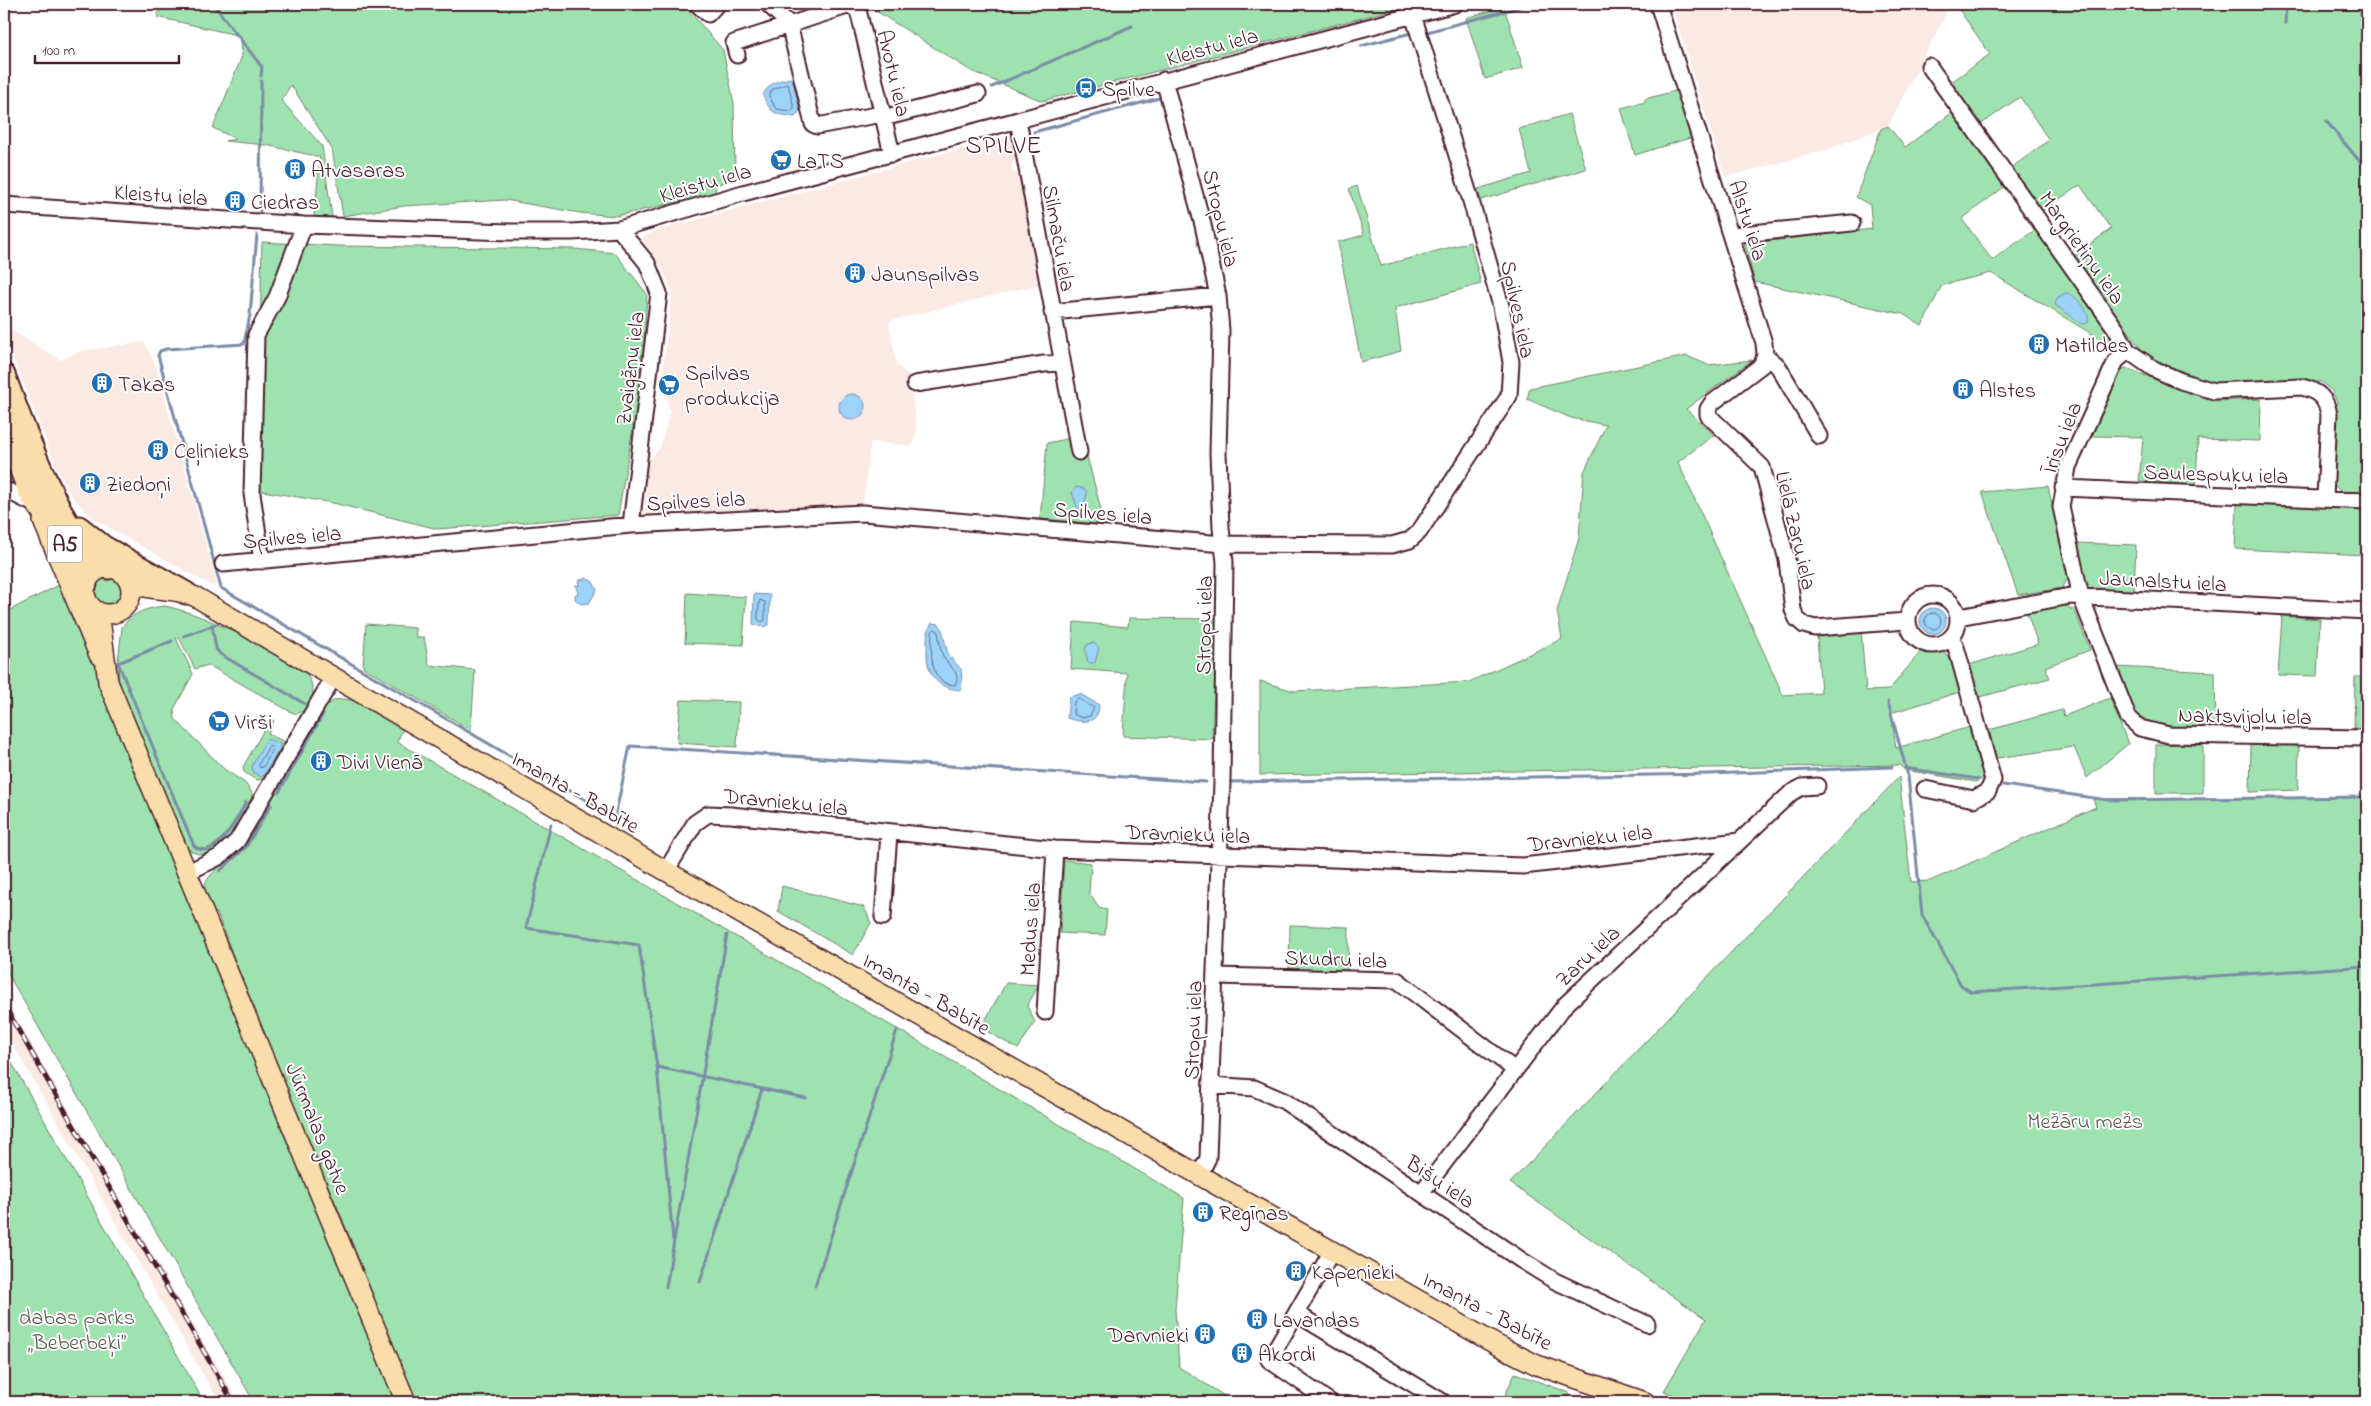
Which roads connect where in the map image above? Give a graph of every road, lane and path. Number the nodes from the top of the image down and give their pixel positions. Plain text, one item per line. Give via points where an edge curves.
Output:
1 (768, 4) edge
2 (853, 4) edge
3 (1455, 4) edge
4 (1658, 4) edge
5 (1413, 14) junction
6 (789, 24) junction
7 (736, 49) dead end
8 (1929, 66) dead end
9 (1164, 80) junction
10 (978, 94) dead end
11 (883, 116) junction
12 (1018, 120) junction
13 (892, 154) junction
14 (4, 205) edge
15 (1852, 224) dead end
16 (304, 225) junction
17 (619, 229) junction
18 (1732, 235) junction
19 (1218, 296) junction
20 (1052, 312) junction
21 (2128, 351) junction
22 (1765, 356) junction
23 (1061, 363) junction
24 (4, 375) edge
25 (916, 384) dead end
26 (4, 427) edge
27 (1819, 436) dead end
28 (1079, 452) dead end
29 (2063, 488) junction
30 (4, 489) edge
31 (2325, 498) junction
32 (2367, 501) edge
33 (48, 506) junction
34 (631, 525) junction
35 (1223, 544) junction
36 (262, 561) junction
37 (223, 564) dead end
38 (109, 568) junction
39 (127, 579) junction
40 (81, 592) junction
41 (186, 593) junction
42 (2081, 597) junction
43 (206, 604) junction
44 (123, 608) junction
45 (95, 610) junction
46 (2367, 611) edge
47 (1959, 617) junction
48 (1907, 621) junction
49 (1951, 639) junction
50 (106, 672) junction
51 (333, 678) junction
52 (2128, 717) joint
53 (2367, 738) edge
54 (1818, 786) dead end
55 (1925, 789) dead end
56 (889, 833) junction
57 (1739, 841) junction
58 (1056, 849) junction
59 (1218, 856) junction
60 (666, 871) junction
61 (188, 872) junction
62 (883, 917) dead end
63 (1215, 976) junction
64 (1045, 1012) dead end
65 (1515, 1070) junction
66 (1211, 1085) junction
67 (1199, 1176) junction
68 (1421, 1193) junction
69 (1332, 1251) junction
70 (1297, 1314) junction
71 (1647, 1324) dead end
72 (1641, 1401) edge
73 (406, 1402) edge
74 (1330, 1402) edge
75 (1442, 1402) edge

1 - 6 street
2 - 6 street
2 - 11 street, Avotu iela via 859,14
3 - 5 street, Kleistu iela
4 - 18 street, Alstu iela
5 - 9 street, Kleistu iela
5 - 35 street, Spilves iela via 1501,306 1511,362 1508,396 1419,532 1410,540 1392,545
6 - 7 street
6 - 11 street via 813,124
8 - 21 street, Margrietiņu iela via 2116,329
9 - 12 street, Kleistu iela
9 - 19 street, Stropu iela via 1203,225
10 - 11 street
11 - 13 street, Avotu iela
12 - 13 street, Kleistu iela
12 - 20 street, Silmaču iela
13 - 17 street, Kleistu iela
14 - 16 street, Kleistu iela
15 - 18 street
16 - 17 street, Kleistu iela via 510,232
16 - 36 street via 277,297 256,335 252,494
17 - 34 street, Zvaigžņu iela via 647,262 659,293
18 - 22 street, Alstu iela via 1764,342
19 - 20 street
19 - 35 street, Stropu iela via 1221,330 1218,453
20 - 23 street, Silmaču iela
21 - 29 street, Īrisu iela via 2116,361 2068,467
21 - 31 street, Margrietiņu iela via 2154,369 2214,391 2302,388 2322,396 2328,414
22 - 27 street via 1778,366
22 - 48 street, Lielā Zaru iela via 1762,365 1712,403 1708,415 1762,467 1786,560 1797,619 1815,628
23 - 25 street
23 - 28 street, Silmaču iela
24 - 33 highway, A5 via 44,477
26 - 33 highway, A5 via 30,494
29 - 31 street, Saulespuķu iela
29 - 42 street, Īrisu iela via 2061,507
30 - 33 street
31 - 32 street, Saulespuķu iela
33 - 38 highway, A5 via 93,559
33 - 40 highway, A5 via 81,566
33 - 41 highway via 104,547
34 - 35 street, Spilves iela via 863,513
34 - 36 street, Spilves iela
35 - 59 street, Stropu iela via 1222,782
36 - 37 street, Spilves iela
38 - 39 main road
38 - 40 main road via 97,570
39 - 41 main road, Imanta - Babīte via 142,588
39 - 44 main road via 130,590
40 - 45 main road
40 - 50 main road
41 - 43 main road, Imanta - Babīte
42 - 46 street, Jaunalstu iela
42 - 47 street, Jaunalstu iela via 2070,596
42 - 52 street, Īrisu iela
43 - 44 main road, Imanta - Babīte via 142,599
43 - 51 main road, Imanta - Babīte
44 - 45 main road via 107,614
44 - 50 main road via 112,626
45 - 50 main road via 102,626
47 - 48 street via 1954,605 1944,597 1931,595 1919,599 1910,608
47 - 49 street
48 - 49 street via 1910,632 1929,646 1941,645
49 - 55 street via 1956,647 1993,780 1988,791 1974,799
50 - 61 main road, Jūrmalas gatve
51 - 60 main road, Imanta - Babīte
51 - 61 street via 237,841 219,858
52 - 53 street, Naktsvijoļu iela via 2140,728 2169,735
54 - 57 street, Zaru iela via 1802,787 1791,793
56 - 58 street, Dravnieku iela
56 - 60 street, Dravnieku iela via 708,814 695,823
56 - 62 street
57 - 59 street, Dravnieku iela via 1523,866
57 - 65 street, Zaru iela via 1565,1004
58 - 59 street, Dravnieku iela
58 - 64 street, Medus iela
59 - 63 street, Stropu iela
60 - 67 main road, Imanta - Babīte
61 - 73 main road, Jūrmalas gatve
63 - 65 street, Skudru iela via 1397,980
63 - 66 street, Stropu iela
65 - 68 street, Zaru iela
66 - 67 street, Stropu iela via 1208,1158
66 - 68 street, Bišu iela via 1254,1088 1284,1101
67 - 69 main road, Imanta - Babīte
68 - 71 street, Bišu iela via 1555,1281
69 - 70 street
69 - 72 main road, Imanta - Babīte via 1515,1355
70 - 74 street via 1269,1360
70 - 75 street

